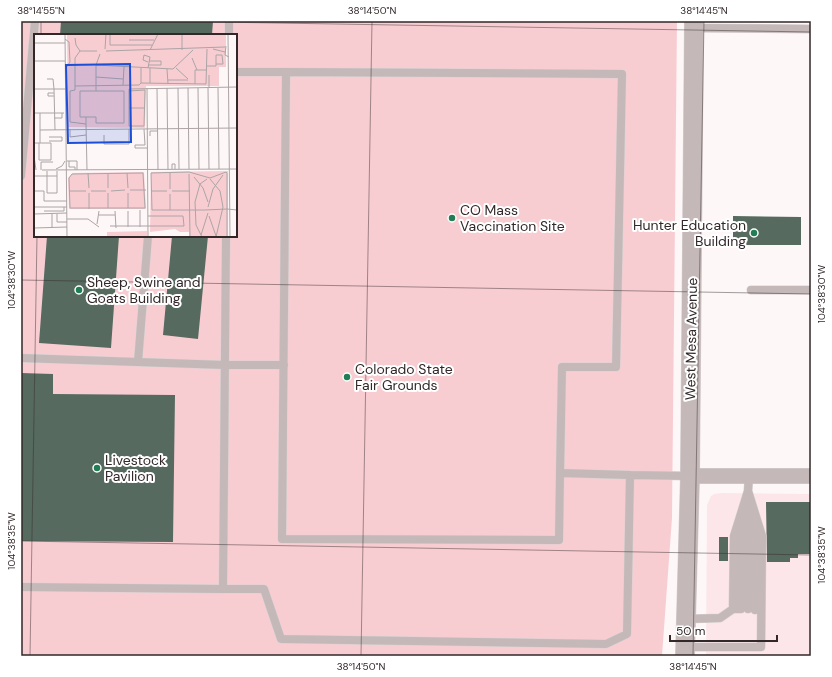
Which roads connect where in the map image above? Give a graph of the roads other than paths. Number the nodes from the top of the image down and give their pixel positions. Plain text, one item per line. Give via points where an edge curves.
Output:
1 (35, 21) edge
2 (229, 21) edge
3 (694, 25) edge
4 (811, 29) edge
5 (34, 34) edge
6 (229, 34) edge
7 (34, 44) edge
8 (33, 66) edge
9 (237, 72) edge
10 (286, 72) junction
11 (21, 176) edge
12 (148, 237) edge
13 (226, 237) edge
14 (751, 290) dead end
15 (811, 290) edge
16 (21, 358) edge
17 (138, 362) junction
18 (225, 365) junction
19 (284, 365) junction
20 (560, 473) junction
21 (630, 475) junction
22 (690, 476) junction
23 (749, 476) junction
24 (811, 476) edge
25 (748, 491) junction
26 (21, 587) edge
27 (223, 589) junction
28 (748, 609) junction
29 (686, 619) junction
30 (685, 652) edge

1 - 5 lane
2 - 6 lane
3 - 4 lane
3 - 22 street, West Mesa Avenue
7 - 8 lane
8 - 11 lane
9 - 10 lane
10 - 19 lane
10 - 20 lane via 622,74 616,367 562,367
12 - 17 lane
13 - 18 lane
14 - 15 lane
16 - 17 lane
17 - 18 lane
18 - 19 lane
18 - 27 lane
19 - 20 lane via 282,539 559,540
20 - 21 lane
21 - 22 lane
21 - 27 lane via 627,634 606,644 281,639 264,588
22 - 23 street
22 - 29 street, West Mesa Avenue
23 - 24 street
23 - 25 lane
25 - 28 lane
25 - 28 lane via 734,536
25 - 28 lane via 762,536
26 - 27 lane
28 - 29 lane via 720,618
28 - 30 lane via 761,647
29 - 30 street, West Mesa Avenue

